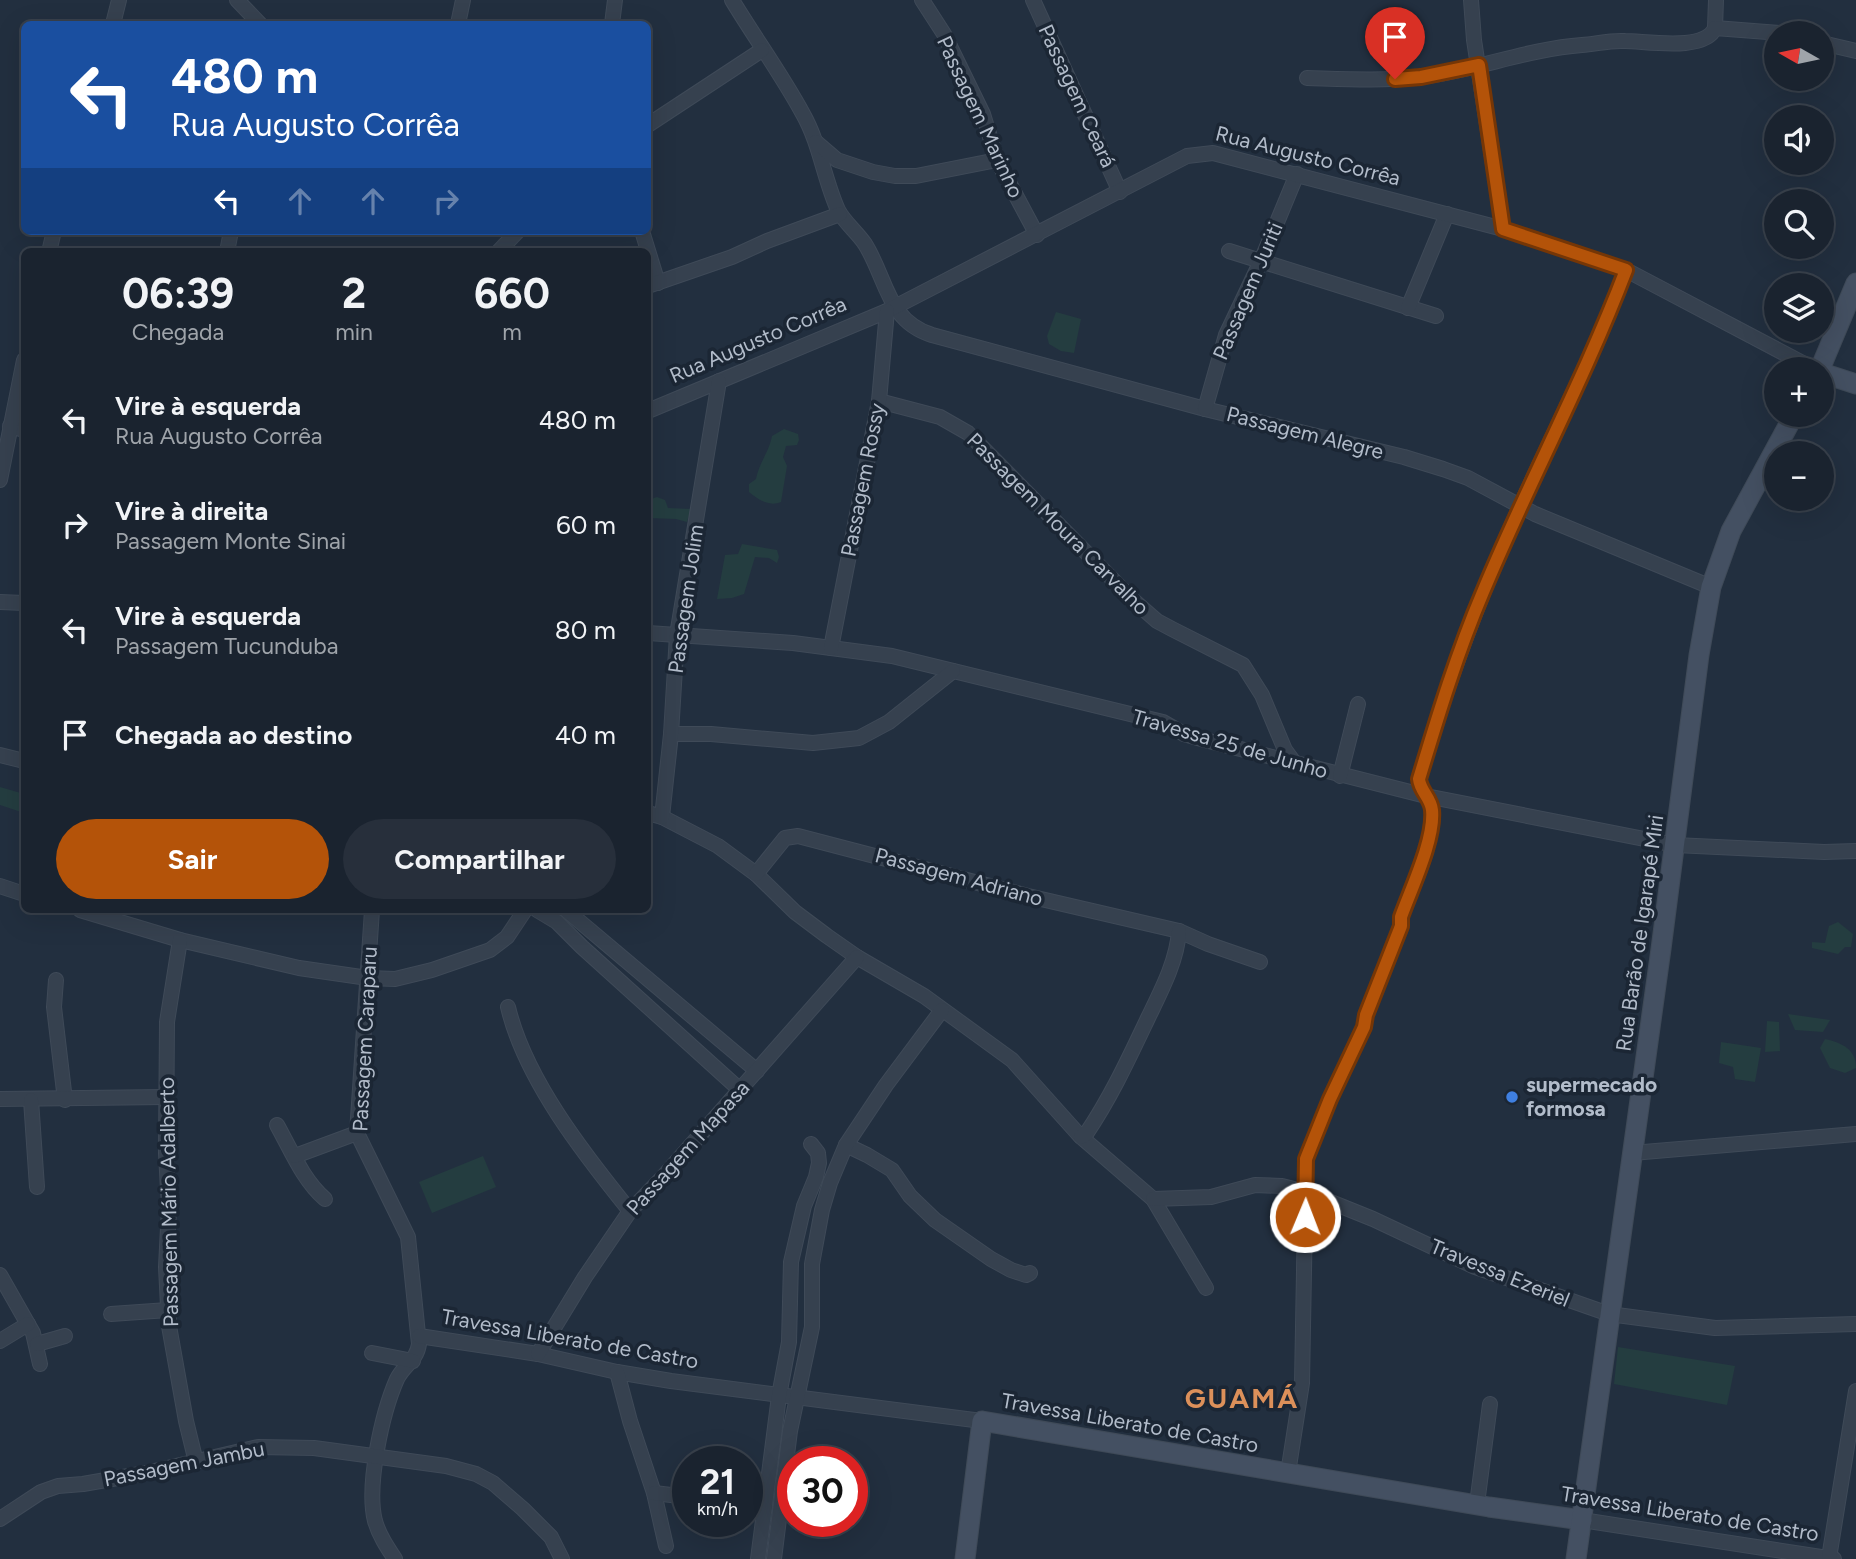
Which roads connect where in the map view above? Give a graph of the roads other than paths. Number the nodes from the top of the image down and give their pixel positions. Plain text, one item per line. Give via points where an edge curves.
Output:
1 (120, 0) edge
2 (237, 0) edge
3 (463, 0) edge
4 (615, 0) edge
5 (732, 0) edge
6 (922, 0) edge
7 (1033, 0) edge
8 (1471, 0) edge
9 (1716, 0) edge
10 (114, 21) edge
11 (257, 21) edge
12 (459, 21) edge
13 (612, 21) edge
14 (1715, 28) junction
15 (1764, 32) edge
16 (1834, 46) edge
17 (762, 50) junction
18 (1856, 51) edge
19 (1479, 65) junction
20 (1307, 78) dead end
21 (651, 123) edge
22 (816, 142) junction
23 (997, 160) junction
24 (1297, 174) junction
25 (1120, 191) junction
26 (840, 214) junction
27 (1447, 214) junction
28 (1503, 229) junction
29 (1037, 234) junction
30 (1229, 251) dead end
31 (1261, 261) junction
32 (1626, 270) junction
33 (1856, 283) edge
34 (653, 284) edge
35 (890, 308) junction
36 (1408, 308) junction
37 (1436, 316) dead end
38 (1791, 357) edge
39 (1827, 357) edge
40 (1834, 376) edge
41 (719, 381) junction
42 (1856, 384) edge
43 (21, 389) edge
44 (879, 401) junction
45 (1205, 409) junction
46 (651, 410) edge
47 (1787, 427) edge
48 (17, 428) edge
49 (0, 480) edge
50 (1520, 507) junction
51 (1711, 587) junction
52 (0, 602) edge
53 (21, 603) edge
54 (651, 633) edge
55 (677, 635) junction
56 (831, 648) junction
57 (953, 671) junction
58 (1358, 704) dead end
59 (671, 734) junction
60 (0, 755) edge
61 (21, 760) edge
62 (1296, 765) junction
63 (1340, 776) junction
64 (1426, 796) junction
65 (651, 814) edge
66 (662, 817) junction
67 (1675, 845) junction
68 (1856, 851) edge
69 (756, 874) junction
70 (0, 886) edge
71 (21, 893) edge
72 (90, 913) edge
73 (372, 913) edge
74 (523, 913) edge
75 (542, 913) edge
76 (569, 913) edge
77 (1180, 931) junction
78 (180, 940) junction
79 (857, 957) junction
80 (1260, 962) dead end
81 (368, 978) junction
82 (56, 980) dead end
83 (508, 1007) dead end
84 (942, 1010) junction
85 (748, 1081) junction
86 (166, 1097) junction
87 (0, 1099) edge
88 (31, 1100) junction
89 (65, 1100) junction
90 (277, 1125) dead end
91 (356, 1133) junction
92 (1856, 1134) edge
93 (1081, 1138) junction
94 (811, 1144) dead end
95 (846, 1145) junction
96 (1632, 1153) junction
97 (295, 1156) junction
98 (37, 1187) dead end
99 (1306, 1192) junction
100 (325, 1199) dead end
101 (1153, 1199) junction
102 (630, 1211) junction
103 (1030, 1273) dead end
104 (4, 1281) edge
105 (1206, 1288) dead end
106 (168, 1310) junction
107 (111, 1314) dead end
108 (1609, 1314) junction
109 (28, 1324) junction
110 (1856, 1324) edge
111 (65, 1336) dead end
112 (419, 1336) junction
113 (0, 1341) edge
114 (37, 1344) junction
115 (372, 1353) dead end
116 (538, 1354) junction
117 (413, 1361) junction
118 (40, 1364) dead end
119 (617, 1372) junction
120 (1856, 1391) edge
121 (779, 1396) junction
122 (797, 1398) junction
123 (1490, 1404) dead end
124 (982, 1421) junction
125 (376, 1458) junction
126 (195, 1462) junction
127 (1288, 1473) junction
128 (654, 1493) junction
129 (672, 1495) edge
130 (1477, 1504) junction
131 (765, 1507) joint
132 (0, 1519) edge
133 (1582, 1520) junction
134 (666, 1546) dead end
135 (1754, 1553) edge
136 (395, 1559) edge
137 (562, 1559) edge
138 (758, 1559) edge
139 (774, 1559) edge
140 (965, 1559) edge
141 (1576, 1559) edge
142 (1832, 1559) edge

1 - 10 street
2 - 11 street
3 - 12 street
4 - 13 street
5 - 17 street, Passagem Rossy
6 - 23 street, Passagem Marinho via 983,114
7 - 25 street, Passagem Ceará
8 - 19 street
9 - 14 street
14 - 15 street
14 - 19 street via 1707,38 1691,43 1621,40
16 - 18 street
17 - 21 street
17 - 22 street, Passagem Rossy
19 - 20 street via 1421,77
19 - 28 street
22 - 23 street via 837,160 895,176
22 - 26 street, Passagem Rossy
23 - 29 street, Passagem Marinho
24 - 25 street, Rua Augusto Corrêa via 1200,153
24 - 27 street, Rua Augusto Corrêa
24 - 31 street, Passagem Juriti
25 - 29 street, Rua Augusto Corrêa
26 - 34 street
26 - 35 street, Passagem Rossy via 873,257
27 - 28 street, Rua Augusto Corrêa
27 - 36 street
28 - 32 street, Rua Augusto Corrêa
29 - 35 street, Rua Augusto Corrêa
30 - 31 street
31 - 36 street
31 - 45 street, Passagem Juriti via 1226,335
32 - 38 street, Rua Augusto Corrêa
32 - 50 street
33 - 39 main road
35 - 41 street, Rua Augusto Corrêa
35 - 44 street, Passagem Rossy
35 - 45 street, Passagem Alegre via 919,331
36 - 37 street
40 - 42 main road
41 - 46 street, Rua Augusto Corrêa
41 - 55 street, Passagem Jolim
43 - 48 street
44 - 56 street, Passagem Rossy
44 - 62 street, Passagem Moura Carvalho via 940,417 968,433 1157,621 1243,665
45 - 50 street, Passagem Alegre via 1443,469
47 - 51 main road, Rua Barão de Igarapé Miri via 1731,531
48 - 49 street
50 - 51 street, Passagem Alegre
50 - 64 street via 1447,685 1419,779
51 - 67 main road, Rua Barão de Igarapé Miri
52 - 53 street
54 - 55 street, Travessa 25 de Junho
55 - 56 street, Travessa 25 de Junho
55 - 59 street, Passagem Jolim
56 - 57 street, Travessa 25 de Junho
57 - 59 street via 889,722 859,738 813,743
57 - 62 street, Travessa 25 de Junho via 1163,722 1184,734
58 - 63 street
59 - 66 street, Passagem Jolim
60 - 61 street
62 - 63 street, Travessa 25 de Junho
63 - 64 street, Travessa 25 de Junho
64 - 67 street, Travessa 25 de Junho
64 - 99 street via 1432,808 1426,849 1364,1027 1306,1159
65 - 66 street
66 - 69 street via 718,846
67 - 68 street, Travessa 25 de Junho
67 - 96 main road, Rua Barão de Igarapé Miri
69 - 77 street, Passagem Adriano via 787,836 798,836
69 - 79 street via 795,912
70 - 71 street
72 - 78 street
73 - 81 street, Passagem Caraparu
74 - 81 street via 507,937 490,950 395,979
75 - 85 street
76 - 85 street
77 - 80 street, Passagem Adriano
77 - 93 street via 1176,953 1127,1062 1107,1103
78 - 81 street via 299,968
78 - 86 street, Passagem Mário Adalberto via 167,1022
79 - 84 street
79 - 85 street, Passagem Mapasa
81 - 91 street, Passagem Caraparu
82 - 89 street via 54,1007
83 - 102 street via 547,1096
84 - 93 street via 1012,1060
84 - 95 street
85 - 102 street, Passagem Mapasa
86 - 89 street
86 - 106 street, Passagem Mário Adalberto
87 - 88 street
88 - 89 street
88 - 98 street
90 - 97 street
91 - 97 street
91 - 112 street, Passagem Caraparu via 408,1237
92 - 96 street
93 - 101 street
94 - 121 street via 819,1163 793,1254 789,1342
95 - 103 street via 892,1170 935,1220 1011,1270
95 - 122 street via 822,1210 812,1264 812,1326
96 - 108 main road, Rua Barão de Igarapé Miri
97 - 100 street via 312,1187
99 - 101 street, Travessa Ezeriel via 1255,1185 1211,1197
99 - 108 street, Travessa Ezeriel via 1475,1267
99 - 127 street via 1302,1383
101 - 105 street
102 - 116 street, Passagem Mapasa
104 - 109 street
106 - 107 street
106 - 126 street, Passagem Mário Adalberto
108 - 110 street, Travessa Ezeriel via 1715,1328
108 - 133 main road, Rua Barão de Igarapé Miri
109 - 113 street
109 - 114 street
111 - 114 street
112 - 116 street, Travessa Liberato de Castro
112 - 117 street, Passagem Caraparu
114 - 118 street
115 - 117 street
116 - 119 street, Travessa Liberato de Castro
117 - 125 street, Passagem Caraparu via 396,1381
119 - 121 street, Travessa Liberato de Castro
119 - 128 street
120 - 142 street
121 - 122 street, Travessa Liberato de Castro
121 - 131 street
122 - 124 street, Travessa Liberato de Castro
122 - 139 street
123 - 130 street
124 - 127 main road, Travessa Liberato de Castro
124 - 140 main road
125 - 126 street, Passagem Jambu via 288,1446 234,1451
125 - 136 street, Passagem Caraparu via 375,1520
125 - 137 street, Passagem Jambu via 462,1469 493,1483 551,1537
126 - 132 street, Passagem Jambu via 58,1486
127 - 130 main road, Travessa Liberato de Castro
128 - 129 street
128 - 134 street
130 - 133 main road, Travessa Liberato de Castro
131 - 138 street
133 - 135 street, Travessa Liberato de Castro
133 - 141 main road, Rua Barão de Igarapé Miri
135 - 142 street, Travessa Liberato de Castro

